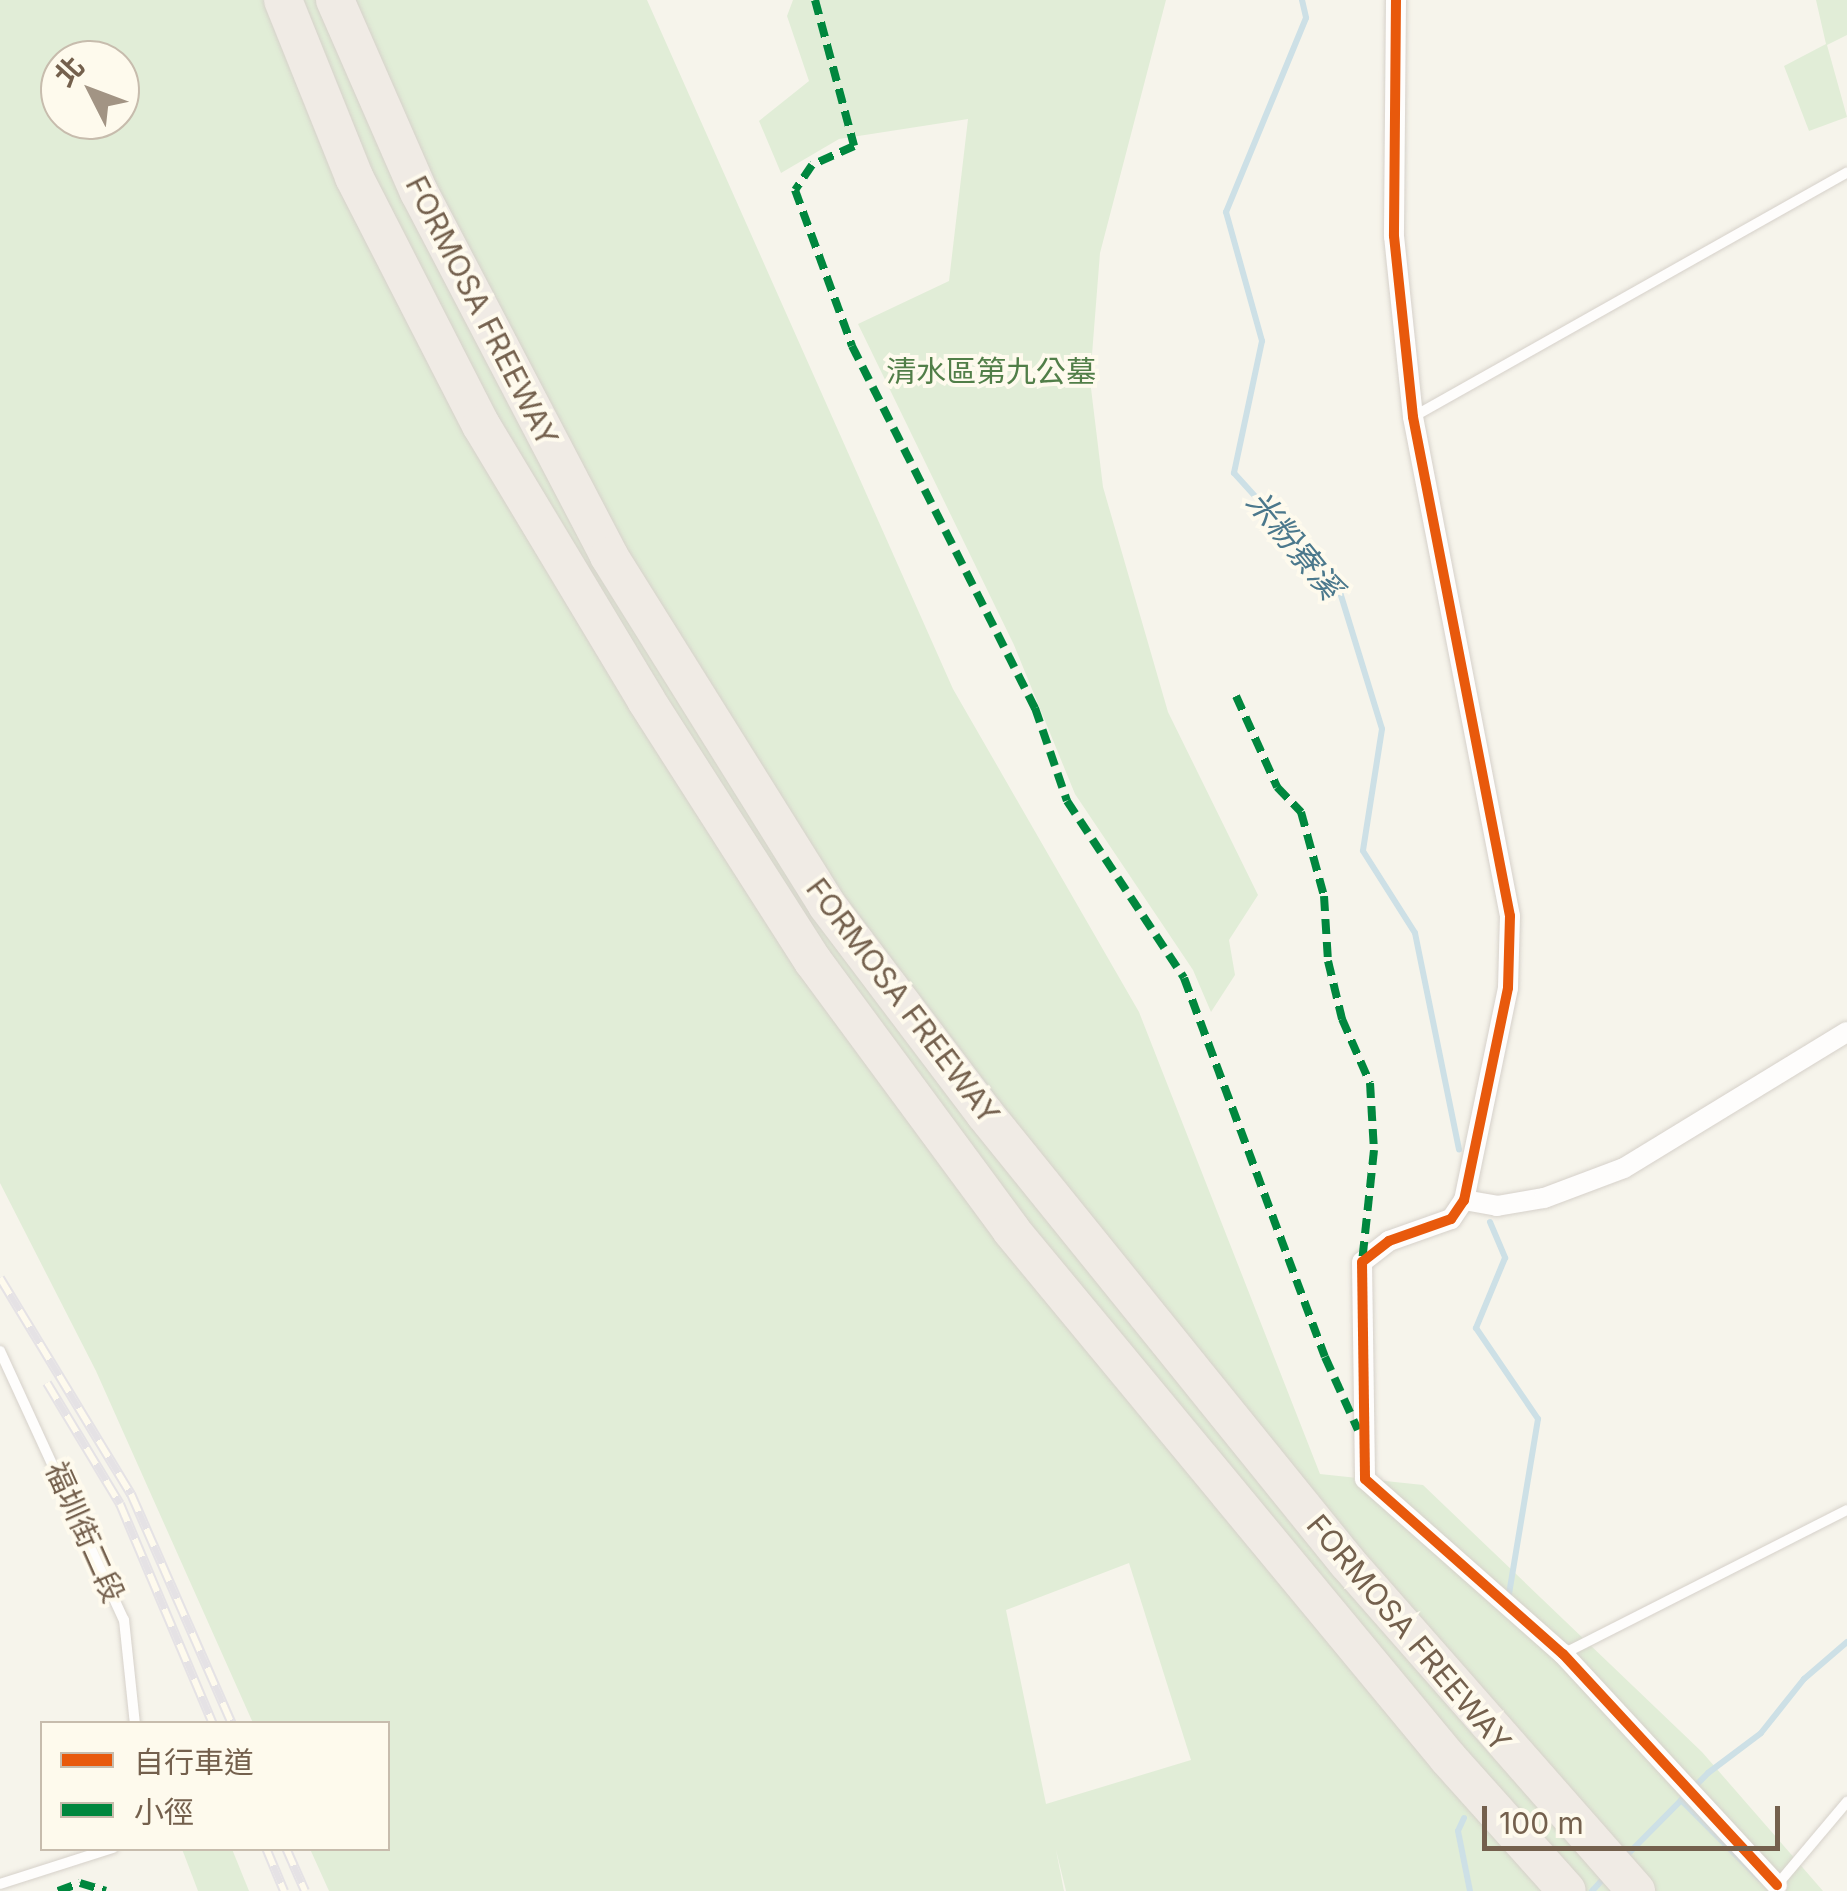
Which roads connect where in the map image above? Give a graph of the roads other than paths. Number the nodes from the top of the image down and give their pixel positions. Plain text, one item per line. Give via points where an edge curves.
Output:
1 (282, 0) edge
2 (336, 0) edge
3 (1396, 0) edge
4 (1847, 172) edge
5 (1413, 416) junction
6 (1847, 1032) edge
7 (1464, 1200) junction
8 (0, 1350) edge
9 (1847, 1510) edge
10 (1563, 1654) junction
11 (135, 1721) edge
12 (1847, 1802) edge
13 (104, 1851) edge
14 (0, 1884) edge
15 (1775, 1888) edge
16 (1568, 1891) edge
17 (1636, 1891) edge

1 - 16 highway, FORMOSA FREEWAY via 354,176 481,425 813,960 1011,1230 1423,1730
2 - 17 highway, FORMOSA FREEWAY via 419,192 609,556 827,905 985,1114 1347,1562
3 - 5 street via 1394,236
4 - 5 lane
5 - 7 street via 1510,916 1508,988
6 - 7 street via 1624,1168 1544,1198 1497,1206
7 - 10 street via 1451,1218 1389,1241 1362,1262 1366,1479
8 - 11 lane, 福圳街二段 via 124,1620
9 - 10 lane
10 - 15 street
12 - 15 lane
13 - 14 lane

